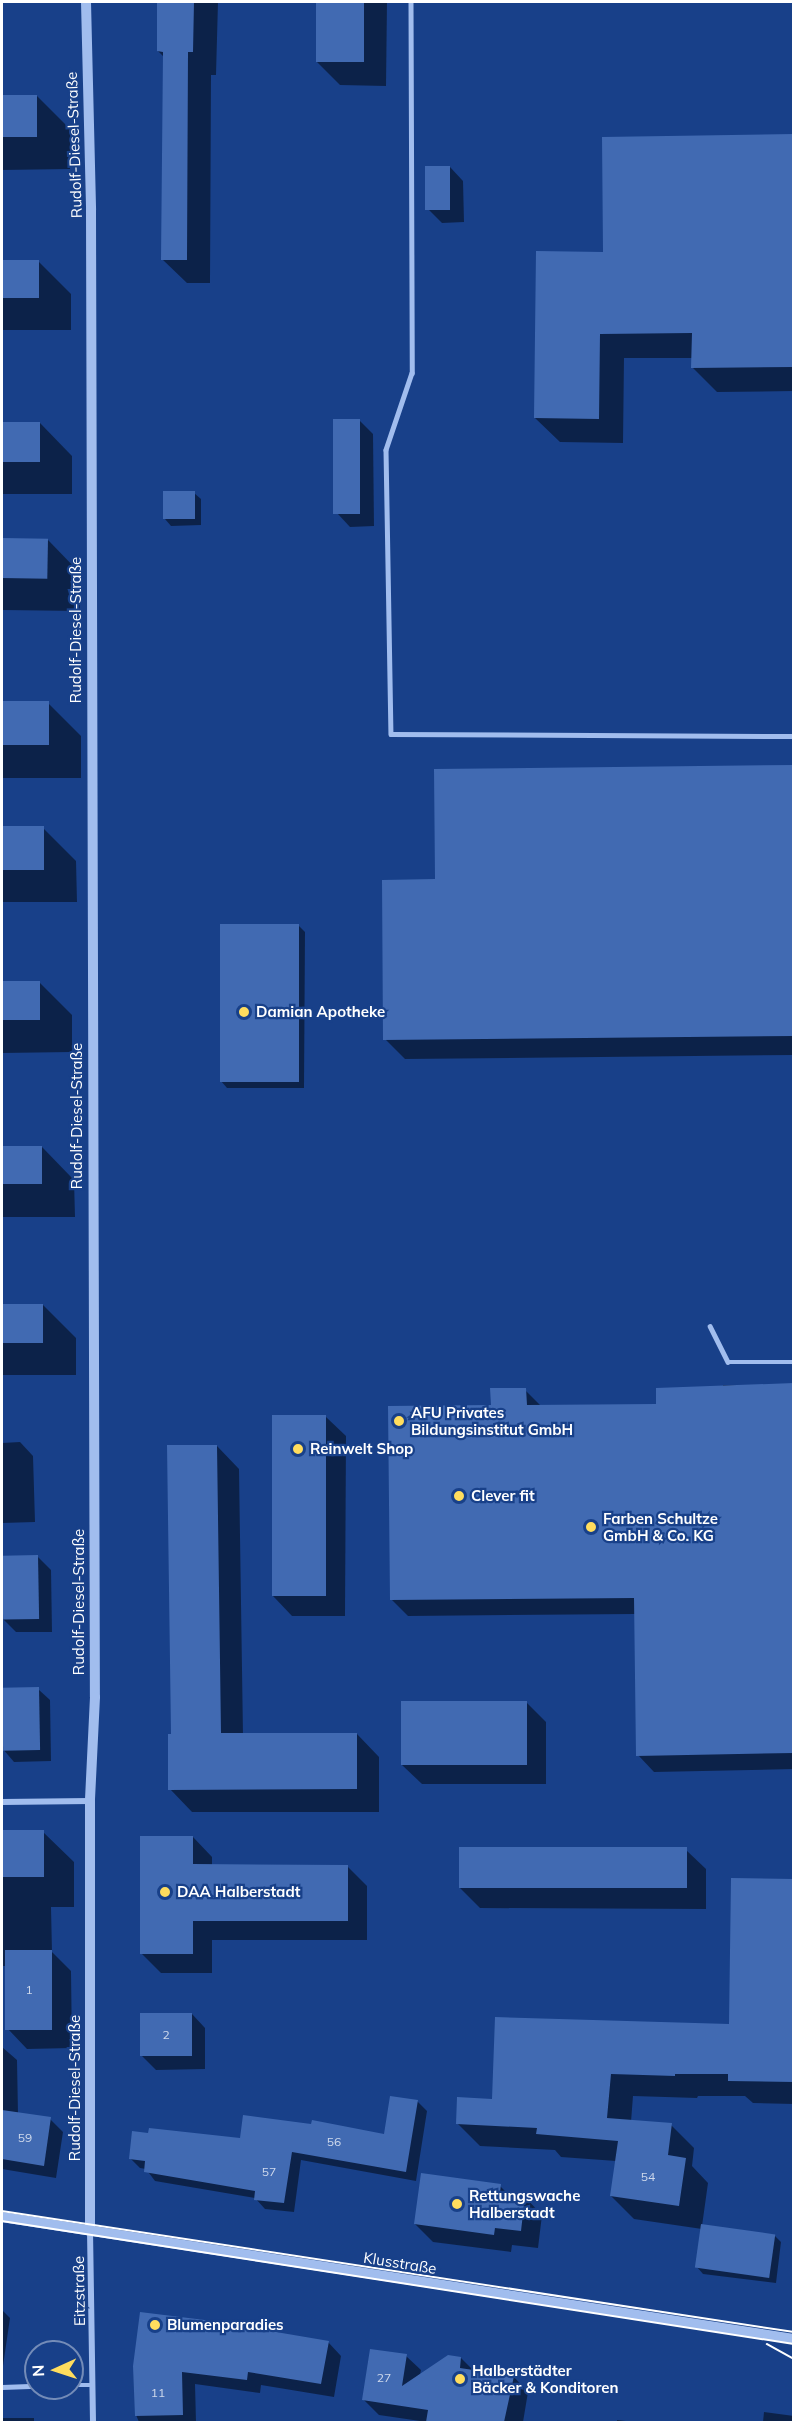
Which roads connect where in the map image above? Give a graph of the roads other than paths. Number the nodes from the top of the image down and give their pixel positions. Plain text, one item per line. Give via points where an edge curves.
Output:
1 (86, 2) edge
2 (411, 2) edge
3 (794, 736) edge
4 (710, 1326) dead end
5 (794, 1362) edge
6 (2, 1802) edge
7 (90, 1802) junction
8 (2, 2217) edge
9 (90, 2231) junction
10 (794, 2338) edge
11 (84, 2385) edge
12 (92, 2385) junction
13 (24, 2386) edge
14 (2, 2387) edge
15 (93, 2422) edge

1 - 7 street, Rudolf-Diesel-Straße via 91,210 95,1686
2 - 3 lane via 412,373 386,450 392,734
4 - 5 lane via 728,1362
6 - 7 street
7 - 9 street, Rudolf-Diesel-Straße
8 - 9 street, Klusstraße
9 - 10 street, Klusstraße
9 - 12 street, Eitzstraße
11 - 12 lane
12 - 15 street, Eitzstraße
13 - 14 lane

